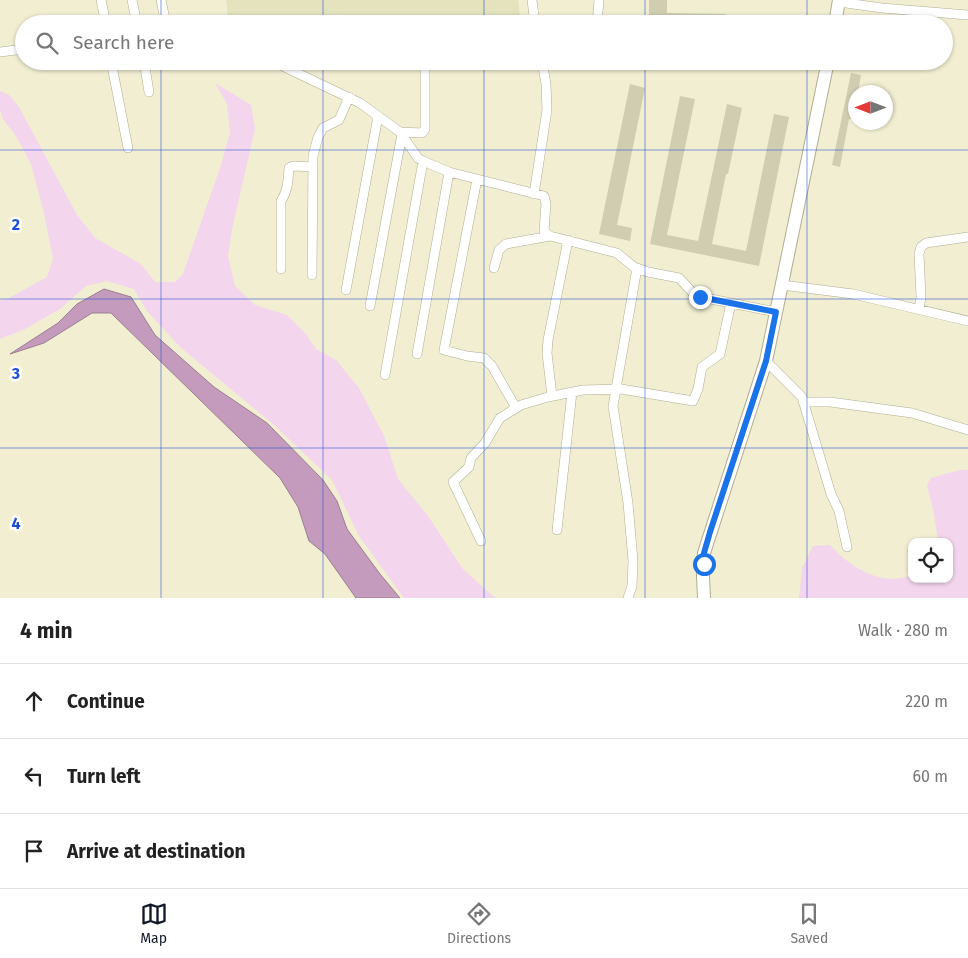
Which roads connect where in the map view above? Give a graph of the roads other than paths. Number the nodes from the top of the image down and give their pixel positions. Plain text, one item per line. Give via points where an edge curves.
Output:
1 (101, 0) edge
2 (132, 0) edge
3 (161, 0) edge
4 (532, 0) edge
5 (600, 0) edge
6 (839, 1) edge
7 (104, 15) edge
8 (135, 15) edge
9 (164, 15) edge
10 (534, 15) edge
11 (598, 15) edge
12 (837, 15) edge
13 (968, 15) edge
14 (15, 50) edge
15 (0, 52) edge
16 (113, 70) edge
17 (146, 70) edge
18 (291, 70) edge
19 (425, 70) edge
20 (544, 70) edge
21 (826, 70) edge
22 (150, 92) dead end
23 (350, 98) junction
24 (378, 116) junction
25 (401, 133) junction
26 (128, 148) dead end
27 (423, 161) junction
28 (313, 167) junction
29 (449, 172) junction
30 (477, 179) junction
31 (534, 194) junction
32 (550, 236) junction
33 (968, 237) edge
34 (568, 240) junction
35 (494, 268) dead end
36 (638, 268) junction
37 (281, 269) dead end
38 (312, 275) dead end
39 (782, 285) junction
40 (346, 290) dead end
41 (731, 303) junction
42 (370, 306) dead end
43 (919, 309) junction
44 (776, 312) junction
45 (968, 321) edge
46 (417, 354) dead end
47 (766, 361) junction
48 (385, 375) dead end
49 (616, 390) junction
50 (572, 392) junction
51 (552, 396) junction
52 (803, 402) junction
53 (516, 408) junction
54 (968, 430) edge
55 (557, 530) dead end
56 (481, 541) dead end
57 (847, 547) dead end
58 (628, 598) edge
59 (704, 598) edge

1 - 7 street
2 - 8 street
3 - 9 street
4 - 10 street
5 - 11 street
6 - 12 street
6 - 13 street
14 - 15 street
16 - 26 street
17 - 22 street
18 - 23 street
19 - 25 street via 425,129 422,133
20 - 31 street via 547,110
21 - 39 street
23 - 24 street
23 - 28 street via 339,120 323,128 318,137
24 - 25 street
24 - 40 street
25 - 27 street
25 - 42 street
27 - 29 street
27 - 48 street
28 - 37 street via 289,168 287,187 281,201
28 - 38 street
29 - 30 street
29 - 46 street
30 - 31 street
30 - 53 street via 444,350 484,358
31 - 32 street via 544,196 544,231
32 - 34 street
32 - 35 street via 506,244 499,250
33 - 43 street via 926,243 921,247 918,254
34 - 36 street via 618,253
34 - 51 street via 548,340
36 - 41 street via 679,278 700,297
36 - 49 street
39 - 43 street via 853,294
39 - 44 street
41 - 44 street
41 - 49 street via 720,354 702,367 693,401
43 - 45 street
44 - 47 street
47 - 52 street via 793,387
47 - 59 street via 704,553
49 - 50 street
49 - 58 street via 613,406 633,561
50 - 51 street
50 - 55 street
51 - 53 street
52 - 54 street via 830,402 912,413
52 - 57 street via 839,511
53 - 56 street via 500,418 485,443 471,458 469,467 453,482

